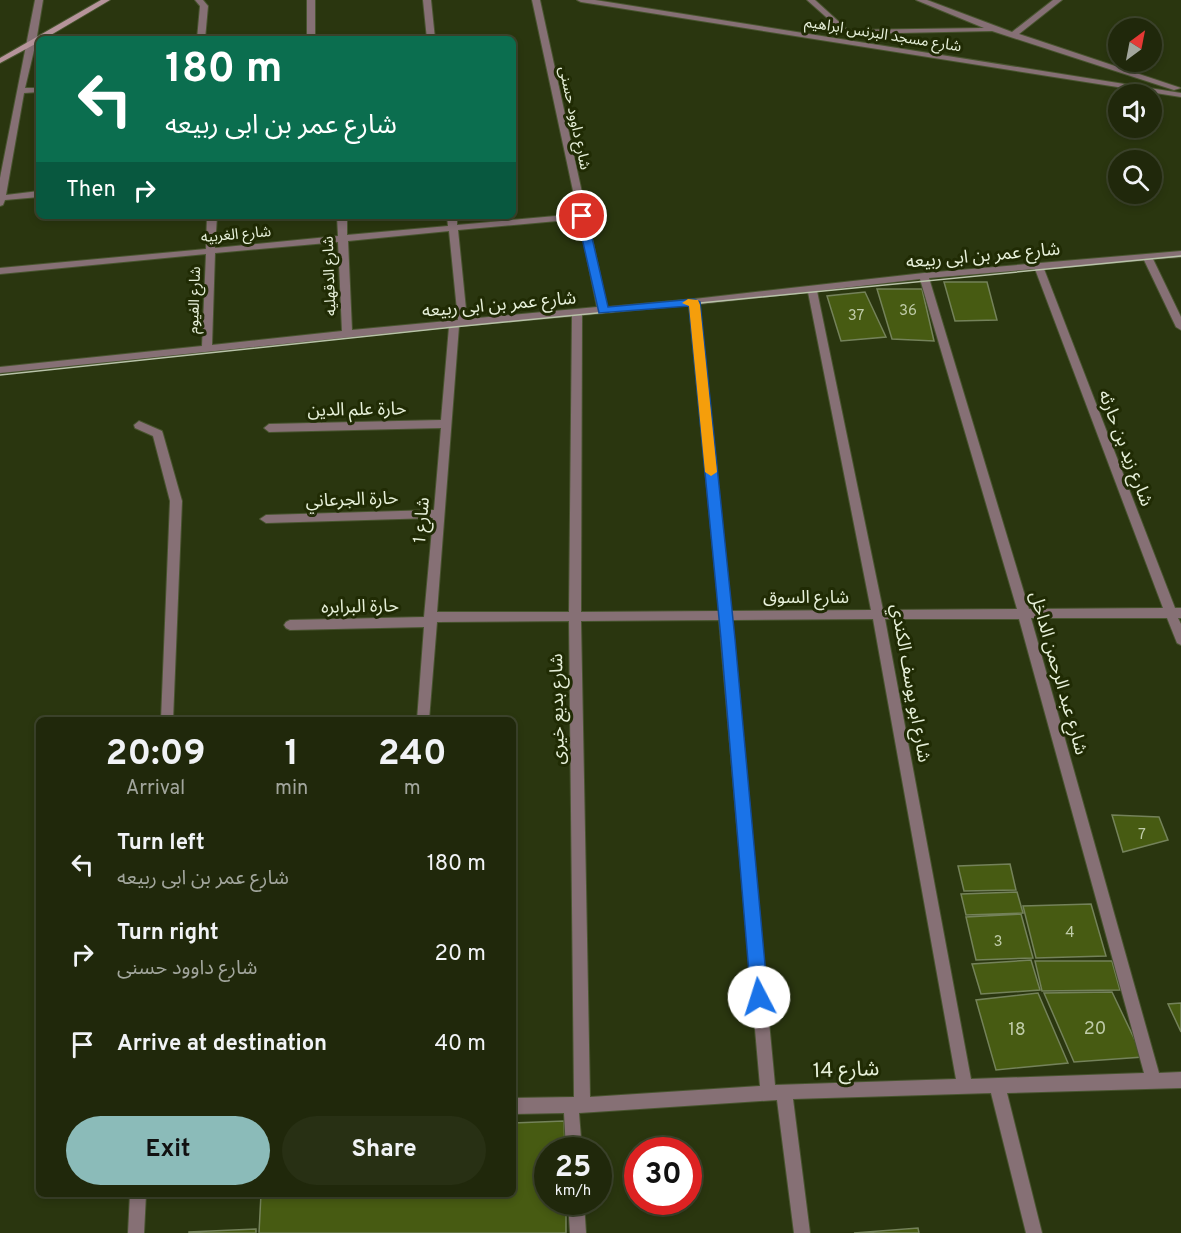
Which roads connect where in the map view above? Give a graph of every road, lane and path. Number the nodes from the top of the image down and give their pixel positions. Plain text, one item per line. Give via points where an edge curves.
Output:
1 (39, 0) edge
2 (106, 0) edge
3 (199, 0) edge
4 (311, 0) edge
5 (427, 0) edge
6 (536, 0) edge
7 (581, 0) edge
8 (811, 0) edge
9 (920, 0) edge
10 (1058, 0) edge
11 (997, 30) junction
12 (846, 32) junction
13 (1013, 35) junction
14 (43, 36) edge
15 (201, 36) edge
16 (311, 36) edge
17 (431, 36) edge
18 (36, 40) edge
19 (32, 42) junction
20 (859, 44) junction
21 (0, 61) edge
22 (1181, 89) edge
23 (36, 90) edge
24 (20, 91) junction
25 (1181, 95) edge
26 (4, 152) edge
27 (36, 194) edge
28 (0, 200) edge
29 (582, 216) junction
30 (212, 219) edge
31 (342, 219) edge
32 (452, 219) edge
33 (453, 228) junction
34 (343, 239) junction
35 (211, 252) junction
36 (1181, 254) edge
37 (1147, 256) junction
38 (1039, 267) junction
39 (0, 271) edge
40 (924, 276) junction
41 (812, 288) junction
42 (694, 302) junction
43 (603, 311) junction
44 (577, 313) junction
45 (459, 323) junction
46 (1181, 327) edge
47 (347, 335) junction
48 (207, 349) junction
49 (0, 370) edge
50 (447, 424) junction
51 (139, 425) dead end
52 (269, 428) dead end
53 (439, 514) junction
54 (266, 519) dead end
55 (1176, 613) edge
56 (1024, 614) junction
57 (878, 615) junction
58 (575, 616) junction
59 (725, 616) junction
60 (430, 620) junction
61 (290, 625) dead end
62 (1181, 640) edge
63 (168, 717) edge
64 (423, 717) edge
65 (1181, 1080) edge
66 (1154, 1082) junction
67 (997, 1085) junction
68 (965, 1086) junction
69 (776, 1092) junction
70 (577, 1105) junction
71 (516, 1106) edge
72 (575, 1137) edge
73 (138, 1197) edge
74 (577, 1215) edge
75 (136, 1233) edge
76 (578, 1233) edge
77 (802, 1233) edge
78 (1034, 1233) edge

1 - 19 street
2 - 14 main road
3 - 15 street via 204,6
4 - 16 street
5 - 17 street
6 - 29 street, شارع داوود حسنى
7 - 20 street, شارع مسجد البرنس ابراهيم
8 - 12 street
9 - 11 street
10 - 13 street
11 - 12 street
11 - 13 street
12 - 20 street
13 - 22 street
18 - 19 main road
19 - 21 main road
19 - 24 street
20 - 25 street, شارع مسجد البرنس ابراهيم
23 - 24 street
24 - 26 street
26 - 28 street
27 - 28 street
29 - 33 street, شارع الغربيه
29 - 43 street, شارع داوود حسنى
30 - 35 street, شارع الفيوم
31 - 34 street, شارع الدقهليه
32 - 33 street, شارع 1
33 - 34 street, شارع الغربيه
33 - 45 street, شارع 1
34 - 35 street, شارع الغربيه
34 - 47 street, شارع الدقهليه
35 - 39 street, شارع الغربيه
35 - 48 street, شارع الفيوم
36 - 37 street, شارع عمر بن ابى ربيعه
37 - 38 street, شارع عمر بن ابى ربيعه
37 - 46 street
38 - 40 street, شارع عمر بن ابى ربيعه
38 - 55 street, شارع زيد بن حارثه
40 - 41 street, شارع عمر بن ابى ربيعه
40 - 56 street, شارع عبد الرحمن الداخل
41 - 42 street, شارع عمر بن ابى ربيعه
41 - 57 street, شارع ابو يوسف الكندي
42 - 43 street, شارع عمر بن ابى ربيعه
42 - 59 street
43 - 44 street, شارع عمر بن ابى ربيعه
44 - 45 street, شارع عمر بن ابى ربيعه
44 - 58 street, شارع بديع خيرى
45 - 47 street, شارع عمر بن ابى ربيعه
45 - 50 street, شارع 1
47 - 48 street, شارع عمر بن ابى ربيعه
48 - 49 street, شارع عمر بن ابى ربيعه
50 - 52 street, حارة علم الدين
50 - 53 street, شارع 1
51 - 63 street via 158,434 176,501
53 - 54 street, حارة الجرعاني
53 - 60 street, شارع 1
55 - 56 street, شارع السوق
55 - 62 street, شارع زيد بن حارثه
56 - 57 street, شارع السوق
56 - 66 street, شارع عبد الرحمن الداخل
57 - 59 street, شارع السوق
57 - 68 street, شارع ابو يوسف الكندي
58 - 59 street, شارع السوق
58 - 60 street, شارع السوق
58 - 70 street, شارع بديع خيرى
59 - 69 street
60 - 61 street, حارة البرابره
60 - 64 street, شارع 1
65 - 66 street, شارع 14
66 - 67 street, شارع 14
67 - 68 street, شارع 14
67 - 78 street
68 - 69 street, شارع 14
69 - 70 street, شارع 14
69 - 77 street
70 - 71 street, شارع 14
70 - 72 street, شارع بديع خيرى
73 - 75 street
74 - 76 street

